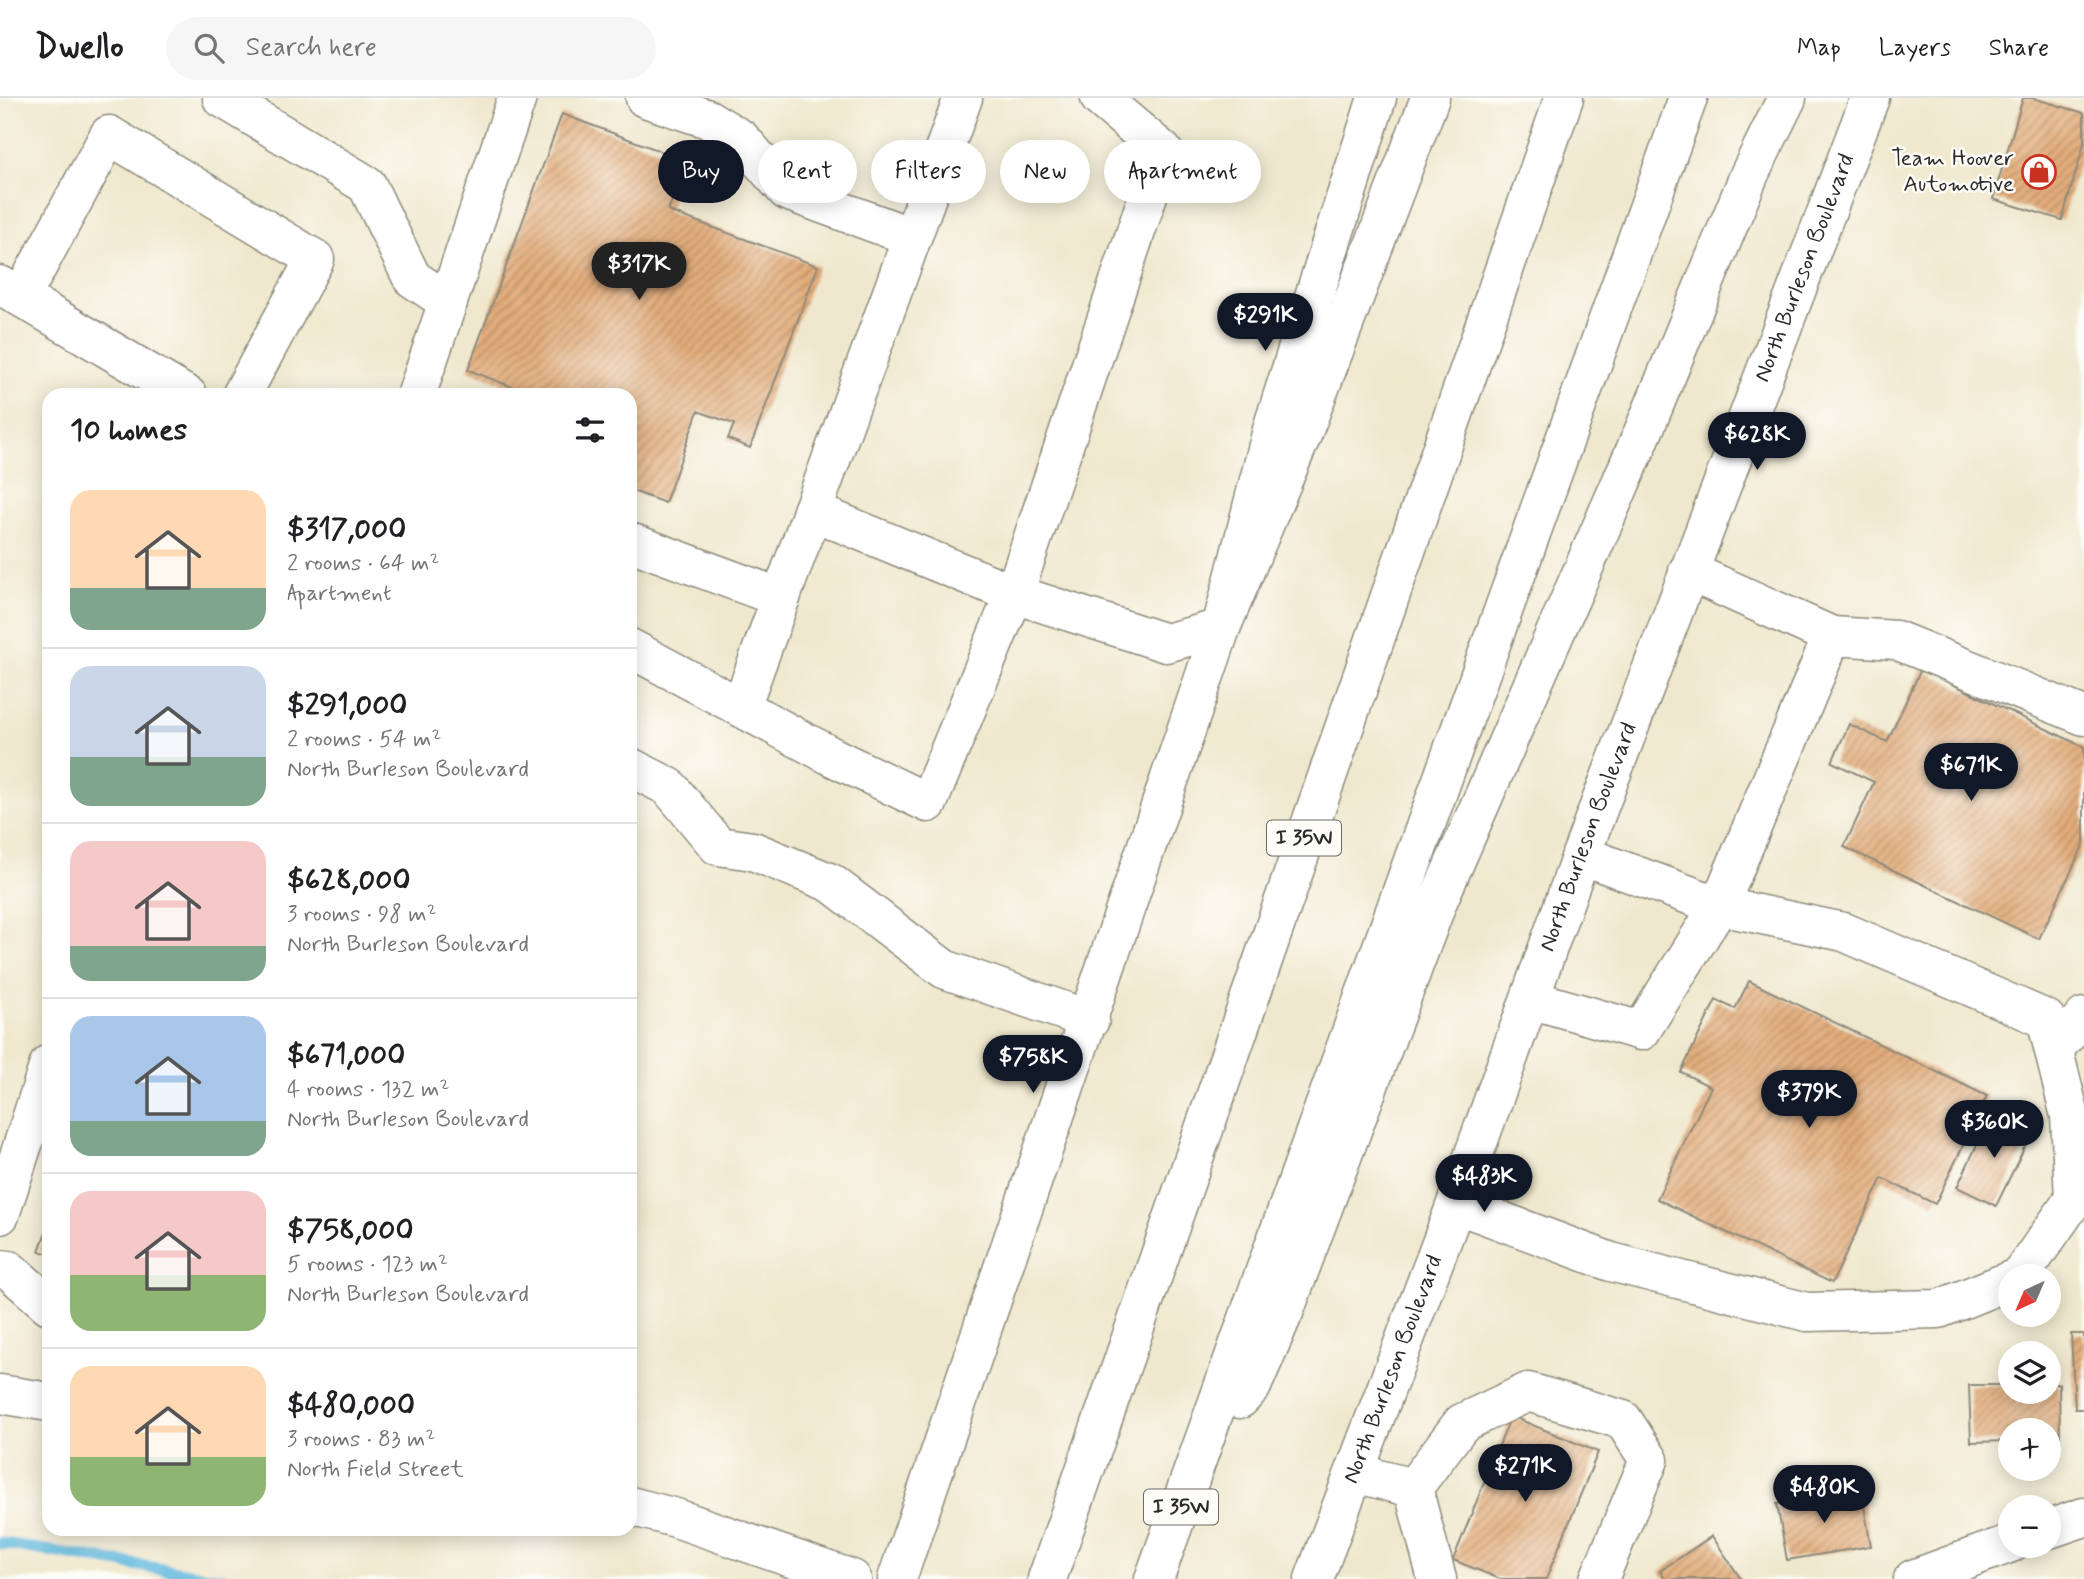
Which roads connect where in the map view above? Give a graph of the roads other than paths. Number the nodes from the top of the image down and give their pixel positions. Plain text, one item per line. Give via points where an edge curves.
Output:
1 (222, 98) edge
2 (517, 98) edge
3 (645, 98) edge
4 (963, 98) edge
5 (1100, 98) edge
6 (1377, 98) edge
7 (1430, 98) edge
8 (1564, 98) edge
9 (1688, 98) edge
10 (1787, 98) edge
11 (1870, 98) edge
12 (912, 237) junction
13 (10, 291) edge
14 (448, 302) junction
15 (174, 388) edge
16 (245, 388) edge
17 (418, 388) edge
18 (813, 510) junction
19 (637, 545) edge
20 (1688, 571) junction
21 (1014, 594) junction
22 (781, 598) junction
23 (1221, 628) junction
24 (1832, 636) junction
25 (637, 652) edge
26 (741, 707) junction
27 (2084, 716) edge
28 (637, 770) edge
29 (1581, 855) junction
30 (1719, 906) junction
31 (1530, 999) junction
32 (2084, 1017) edge
33 (1090, 1020) junction
34 (2053, 1048) junction
35 (42, 1086) edge
36 (1456, 1204) junction
37 (0, 1215) edge
38 (2028, 1264) edge
39 (0, 1269) edge
40 (1998, 1285) edge
41 (42, 1298) edge
42 (0, 1394) edge
43 (42, 1401) edge
44 (1208, 1434) junction
45 (1355, 1473) junction
46 (1413, 1488) junction
47 (637, 1508) edge
48 (2084, 1517) edge
49 (2061, 1525) edge
50 (1998, 1548) edge
51 (852, 1579) edge
52 (897, 1579) edge
53 (1047, 1579) edge
54 (1154, 1579) edge
55 (1314, 1579) edge
56 (1437, 1579) edge
57 (1599, 1579) edge
58 (1913, 1579) edge

1 - 14 main road via 367,184 412,278
2 - 14 main road
3 - 12 main road via 708,120 741,139 787,191
4 - 12 main road
5 - 21 main road via 1163,151
6 - 23 main road via 1273,426
7 - 23 main road via 1302,435
8 - 53 main road, I 35W
9 - 44 main road, I 35W
10 - 44 main road via 1438,901 1252,1386
11 - 20 main road, North Burleson Boulevard
12 - 18 main road
13 - 15 main road
13 - 16 main road via 109,135 315,259
14 - 17 main road
18 - 21 main road
18 - 22 main road
19 - 22 main road
20 - 24 main road
20 - 29 main road, North Burleson Boulevard
21 - 23 main road via 1166,643
21 - 26 main road via 928,803
22 - 26 main road
23 - 33 main road
24 - 27 main road via 1896,640
24 - 30 main road
25 - 26 main road
28 - 33 main road via 669,788 718,846 753,851 831,883 944,968
29 - 30 main road
29 - 31 main road, North Burleson Boulevard
30 - 31 main road via 1641,1031
30 - 34 main road via 1844,932 2046,1019
31 - 36 main road, North Burleson Boulevard
32 - 34 main road
33 - 52 main road
34 - 38 main road via 2070,1116 2074,1199
35 - 37 main road
36 - 40 main road via 1611,1262 1807,1312 1939,1308
36 - 45 main road, North Burleson Boulevard
39 - 41 main road via 9,1270
42 - 43 main road
44 - 54 main road, I 35W
45 - 46 main road
45 - 55 main road, North Burleson Boulevard
46 - 56 main road
46 - 57 main road via 1462,1423 1528,1392 1623,1420 1649,1460
47 - 51 main road
48 - 49 main road
50 - 58 main road

